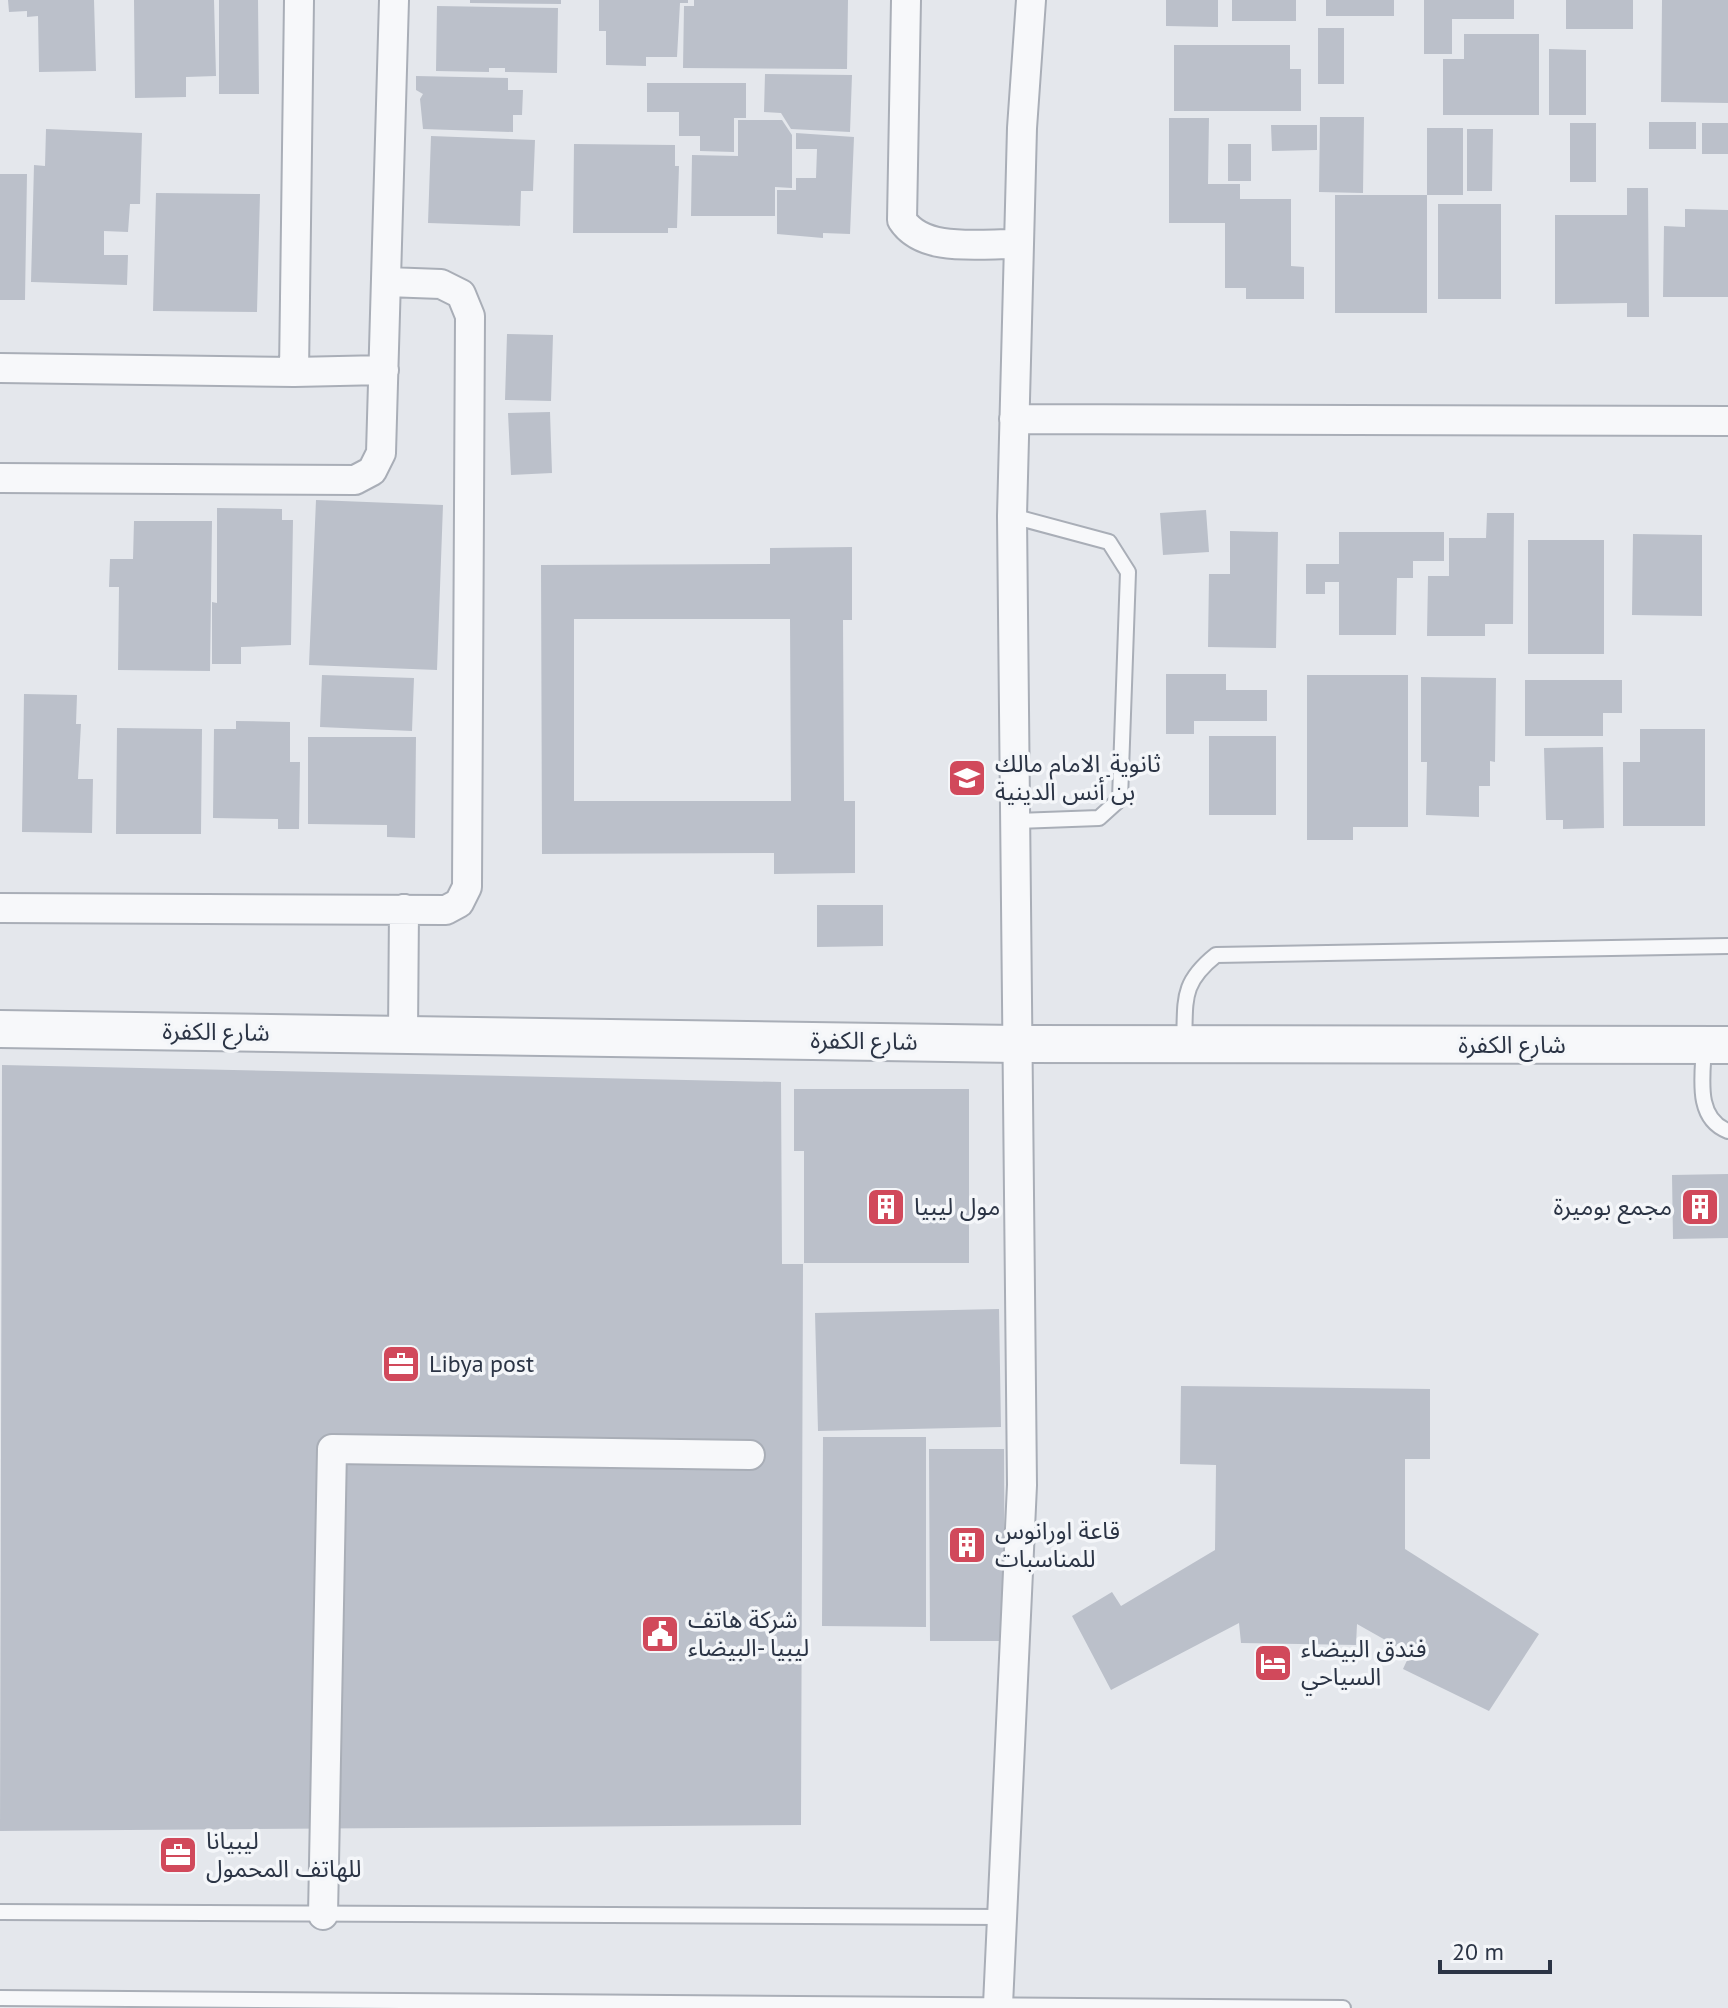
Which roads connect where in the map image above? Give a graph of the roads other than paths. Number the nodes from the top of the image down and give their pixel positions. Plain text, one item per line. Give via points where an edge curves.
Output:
1 (299, 0) edge
2 (394, 0) edge
3 (906, 0) edge
4 (1031, 0) edge
5 (1019, 244) junction
6 (387, 282) junction
7 (0, 368) edge
8 (384, 370) junction
9 (294, 372) junction
10 (1014, 419) junction
11 (1728, 421) edge
12 (0, 478) edge
13 (1012, 516) junction
14 (1017, 821) junction
15 (0, 908) edge
16 (404, 909) junction
17 (1728, 946) edge
18 (0, 1029) edge
19 (403, 1034) junction
20 (1016, 1044) junction
21 (1184, 1044) junction
22 (1716, 1045) edge
23 (1728, 1131) edge
24 (750, 1455) dead end
25 (0, 1912) edge
26 (323, 1915) junction
27 (999, 1917) junction
28 (0, 1998) edge
29 (998, 2005) junction
30 (1343, 2008) edge

1 - 9 street
2 - 6 street
3 - 5 street via 902,220 925,240
4 - 5 street
5 - 10 street
6 - 8 street
6 - 16 street via 441,284 461,294 470,316 467,887 459,903 446,910
7 - 9 street
8 - 9 street
8 - 12 street via 381,453 372,471 355,480
10 - 11 street
10 - 13 street
13 - 14 street
13 - 14 lane via 1109,542 1128,572 1120,799 1099,818
14 - 20 street
15 - 16 street
16 - 19 street
17 - 21 lane via 1216,955 1195,972 1186,995
18 - 19 street, شارع الكفرة
19 - 20 street, شارع الكفرة
20 - 21 street, شارع الكفرة
20 - 27 street via 1022,1485
21 - 22 street, شارع الكفرة
22 - 23 lane via 1705,1109
24 - 26 street via 332,1449
25 - 26 lane
26 - 27 lane
27 - 29 street
28 - 29 lane
29 - 30 lane

